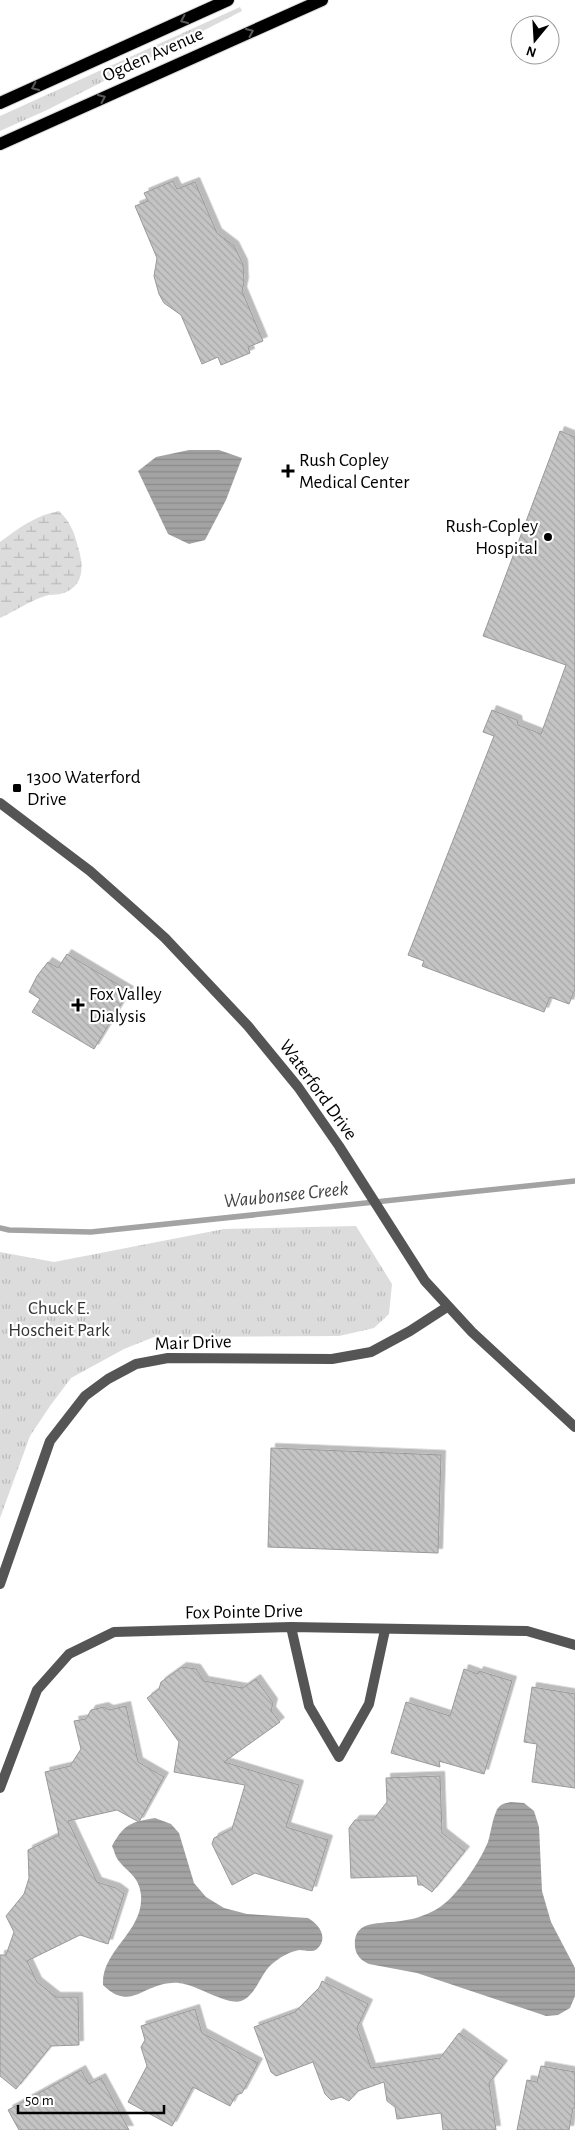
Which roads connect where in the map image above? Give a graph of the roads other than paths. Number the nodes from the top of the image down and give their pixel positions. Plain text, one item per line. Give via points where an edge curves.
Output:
1 (228, 0) edge
2 (322, 0) edge
3 (0, 103) edge
4 (0, 144) edge
5 (0, 803) edge
6 (447, 1307) junction
7 (575, 1427) edge
8 (0, 1584) edge
9 (291, 1627) junction
10 (385, 1630) junction
11 (575, 1644) edge
12 (2, 1775) edge
13 (0, 1788) edge

1 -> 3 main road, Ogden Avenue
4 -> 2 main road, Ogden Avenue
5 - 6 street, Waterford Drive via 90,871 165,938 248,1026 298,1088 413,1263
6 - 7 street, Waterford Drive
6 - 8 street, Mair Drive via 371,1352 332,1359 168,1358 136,1364 108,1379 86,1396 50,1441
9 - 10 street, Fox Pointe Drive
9 - 10 street via 309,1706 340,1757 370,1704
9 - 12 street, Fox Pointe Drive via 114,1632 69,1654 37,1690
10 - 11 street, Fox Pointe Drive via 527,1630
12 - 13 street, Fox Pointe Drive

